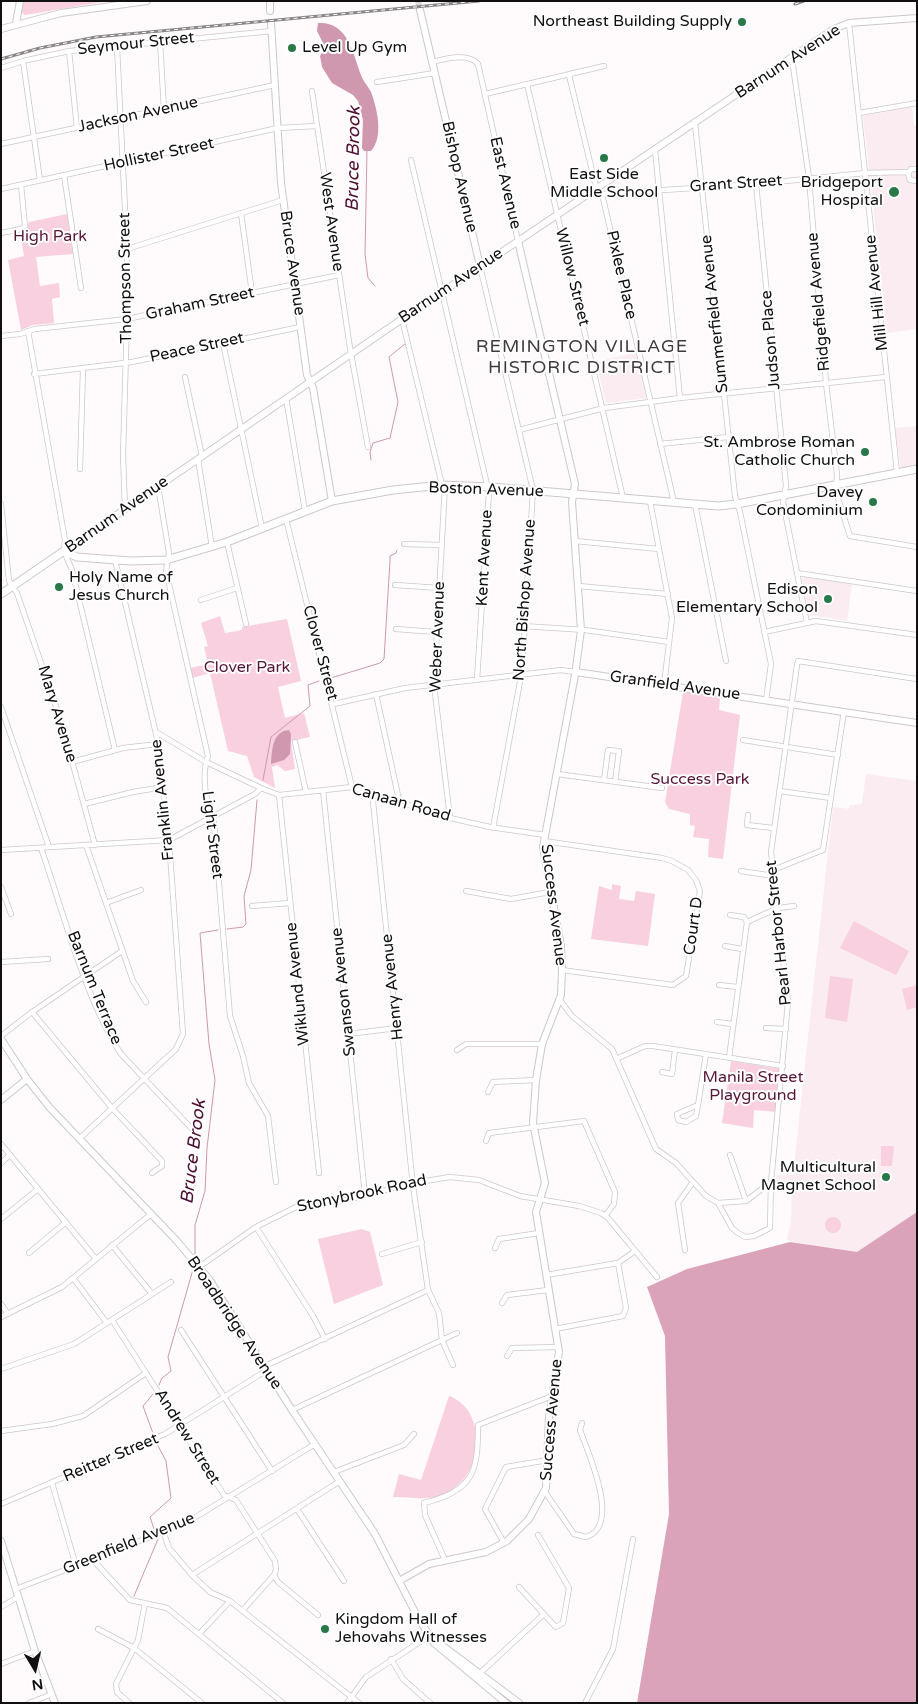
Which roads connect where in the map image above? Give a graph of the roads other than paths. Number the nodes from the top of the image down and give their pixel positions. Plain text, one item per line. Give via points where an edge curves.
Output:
1 (20, 1) edge
2 (147, 1) edge
3 (270, 1) edge
4 (420, 10) tunnel mouth
5 (270, 11) dead end
6 (917, 18) edge
7 (16, 23) junction
8 (272, 23) dead end
9 (850, 23) junction
10 (1, 29) edge
11 (272, 31) junction
12 (160, 42) junction
13 (117, 46) junction
14 (70, 51) junction
15 (792, 59) junction
16 (23, 61) junction
17 (432, 62) junction
18 (604, 66) dead end
19 (1, 68) edge
20 (435, 73) junction
21 (569, 75) junction
22 (377, 82) dead end
23 (527, 84) junction
24 (275, 85) junction
25 (312, 91) dead end
26 (485, 94) junction
27 (917, 103) edge
28 (164, 109) junction
29 (859, 113) junction
30 (120, 118) junction
31 (695, 124) junction
32 (317, 126) junction
33 (77, 128) junction
34 (278, 128) junction
35 (34, 137) junction
36 (1, 144) edge
37 (655, 150) junction
38 (411, 160) dead end
39 (122, 162) junction
40 (917, 169) edge
41 (865, 172) junction
42 (908, 172) junction
43 (64, 175) junction
44 (809, 178) junction
45 (40, 180) junction
46 (917, 181) edge
47 (756, 184) junction
48 (21, 185) junction
49 (702, 186) junction
50 (596, 187) junction
51 (1, 189) edge
52 (658, 190) junction
53 (602, 194) junction
54 (283, 200) junction
55 (241, 213) junction
56 (557, 214) junction
57 (1, 233) edge
58 (518, 241) junction
59 (127, 249) junction
60 (480, 266) junction
61 (339, 275) junction
62 (295, 284) junction
63 (81, 288) dead end
64 (441, 292) junction
65 (252, 293) junction
66 (128, 319) junction
67 (402, 319) junction
68 (300, 327) junction
69 (28, 331) junction
70 (1, 336) edge
71 (223, 343) junction
72 (351, 353) junction
73 (126, 363) junction
74 (83, 369) junction
75 (34, 374) junction
76 (185, 377) dead end
77 (886, 377) junction
78 (310, 381) junction
79 (826, 383) junction
80 (775, 389) junction
81 (723, 394) junction
82 (286, 398) junction
83 (680, 398) junction
84 (650, 402) junction
85 (604, 408) junction
86 (560, 420) junction
87 (241, 430) junction
88 (519, 430) junction
89 (728, 437) junction
90 (660, 444) junction
91 (368, 447) dead end
92 (200, 457) junction
93 (80, 469) dead end
94 (917, 469) edge
95 (897, 472) junction
96 (444, 485) junction
97 (836, 485) junction
98 (158, 486) junction
99 (487, 486) junction
100 (532, 490) junction
101 (574, 494) junction
102 (784, 495) junction
103 (623, 498) junction
104 (332, 501) junction
105 (650, 501) junction
106 (674, 502) junction
107 (1, 504) edge
108 (695, 504) junction
109 (738, 504) junction
110 (125, 509) junction
111 (305, 511) junction
112 (286, 519) junction
113 (262, 528) junction
114 (575, 541) junction
115 (227, 542) junction
116 (404, 544) dead end
117 (442, 545) junction
118 (212, 547) junction
119 (917, 547) edge
120 (659, 549) junction
121 (64, 551) junction
122 (115, 560) junction
123 (166, 560) junction
124 (797, 574) junction
125 (395, 585) dead end
126 (13, 586) junction
127 (578, 586) junction
128 (237, 588) junction
129 (440, 588) junction
130 (917, 591) edge
131 (1, 594) edge
132 (668, 594) junction
133 (201, 600) dead end
134 (807, 623) junction
135 (246, 624) dead end
136 (523, 626) junction
137 (396, 629) dead end
138 (581, 630) junction
139 (436, 632) junction
140 (764, 632) junction
141 (917, 635) edge
142 (669, 642) junction
143 (726, 661) dead end
144 (576, 672) junction
145 (521, 674) junction
146 (917, 679) edge
147 (478, 680) junction
148 (434, 685) junction
149 (664, 685) junction
150 (376, 694) junction
151 (766, 700) junction
152 (334, 704) junction
153 (793, 704) junction
154 (1, 707) edge
155 (844, 711) junction
156 (917, 723) edge
157 (156, 732) junction
158 (743, 740) dead end
159 (295, 742) dead end
160 (158, 744) junction
161 (786, 747) junction
162 (115, 750) junction
163 (838, 755) junction
164 (72, 762) junction
165 (206, 762) junction
166 (557, 774) junction
167 (604, 780) junction
168 (615, 782) junction
169 (352, 787) junction
170 (163, 788) junction
171 (261, 788) junction
172 (662, 788) dead end
173 (323, 790) junction
174 (779, 791) junction
175 (306, 792) junction
176 (372, 792) junction
177 (279, 795) junction
178 (831, 798) junction
179 (399, 800) junction
180 (84, 804) junction
181 (748, 815) dead end
182 (212, 818) junction
183 (450, 818) junction
184 (493, 828) junction
185 (773, 828) junction
186 (545, 838) junction
187 (169, 840) junction
188 (86, 845) junction
189 (95, 845) junction
190 (49, 847) junction
191 (41, 848) junction
192 (1, 850) edge
193 (773, 870) junction
194 (741, 871) dead end
195 (774, 876) junction
196 (1, 887) edge
197 (142, 890) dead end
198 (466, 891) dead end
199 (550, 892) junction
200 (106, 903) junction
201 (290, 903) junction
202 (252, 906) dead end
203 (794, 906) dead end
204 (778, 908) junction
205 (11, 914) dead end
206 (730, 915) dead end
207 (747, 922) junction
208 (725, 946) dead end
209 (742, 949) junction
210 (122, 951) junction
211 (1, 957) edge
212 (48, 959) dead end
213 (3, 962) edge
214 (562, 970) junction
215 (85, 977) junction
216 (719, 985) dead end
217 (737, 988) junction
218 (560, 1000) junction
219 (146, 1002) dead end
220 (32, 1012) junction
221 (717, 1022) dead end
222 (732, 1024) junction
223 (397, 1028) junction
224 (766, 1028) dead end
225 (786, 1029) junction
226 (348, 1034) junction
227 (1, 1037) edge
228 (542, 1044) junction
229 (457, 1050) dead end
230 (675, 1050) junction
231 (706, 1054) junction
232 (616, 1058) junction
233 (729, 1058) junction
234 (783, 1066) junction
235 (662, 1072) dead end
236 (144, 1078) junction
237 (27, 1079) junction
238 (536, 1080) junction
239 (488, 1092) dead end
240 (1, 1100) edge
241 (698, 1105) junction
242 (112, 1108) junction
243 (533, 1129) junction
244 (195, 1132) dead end
245 (79, 1139) junction
246 (486, 1141) dead end
247 (1, 1144) edge
248 (10, 1155) junction
249 (730, 1155) dead end
250 (1, 1162) edge
251 (152, 1173) dead end
252 (318, 1173) dead end
253 (276, 1182) dead end
254 (413, 1182) junction
255 (693, 1182) junction
256 (771, 1182) junction
257 (38, 1188) junction
258 (365, 1195) junction
259 (541, 1200) junction
260 (746, 1201) junction
261 (718, 1203) junction
262 (151, 1214) junction
263 (605, 1216) junction
264 (1, 1219) edge
265 (66, 1222) junction
266 (256, 1228) junction
267 (539, 1233) junction
268 (422, 1242) junction
269 (112, 1245) junction
270 (495, 1248) dead end
271 (685, 1250) dead end
272 (635, 1251) junction
273 (29, 1253) dead end
274 (382, 1254) dead end
275 (96, 1259) junction
276 (618, 1263) junction
277 (198, 1265) junction
278 (546, 1275) junction
279 (657, 1277) dead end
280 (73, 1278) junction
281 (171, 1282) dead end
282 (428, 1290) junction
283 (548, 1290) junction
284 (152, 1294) junction
285 (502, 1303) dead end
286 (1, 1304) edge
287 (8, 1314) junction
288 (1, 1317) edge
289 (110, 1321) junction
290 (555, 1329) junction
291 (181, 1330) dead end
292 (457, 1333) dead end
293 (325, 1339) junction
294 (442, 1340) junction
295 (558, 1347) junction
296 (507, 1356) dead end
297 (453, 1365) dead end
298 (266, 1368) junction
299 (1, 1369) edge
300 (146, 1372) junction
301 (552, 1396) junction
302 (224, 1397) junction
303 (292, 1410) junction
304 (582, 1423) dead end
305 (179, 1425) junction
306 (1, 1431) edge
307 (414, 1434) dead end
308 (315, 1444) junction
309 (548, 1460) junction
310 (272, 1471) junction
311 (334, 1472) junction
312 (340, 1481) junction
313 (52, 1483) junction
314 (544, 1492) junction
315 (229, 1498) junction
316 (1, 1504) edge
317 (297, 1509) junction
318 (163, 1532) junction
319 (256, 1533) junction
320 (538, 1535) dead end
321 (633, 1539) dead end
322 (1, 1541) edge
323 (504, 1542) junction
324 (93, 1560) junction
325 (445, 1560) junction
326 (76, 1566) junction
327 (192, 1575) junction
328 (274, 1575) junction
329 (344, 1581) dead end
330 (399, 1581) junction
331 (520, 1587) dead end
332 (16, 1589) junction
333 (18, 1597) junction
334 (230, 1601) junction
335 (145, 1603) junction
336 (1, 1607) edge
337 (242, 1611) junction
338 (544, 1614) junction
339 (318, 1615) dead end
340 (98, 1629) dead end
341 (200, 1633) junction
342 (428, 1636) junction
343 (134, 1648) junction
344 (36, 1651) junction
345 (391, 1659) junction
346 (1, 1664) edge
347 (480, 1673) junction
348 (474, 1678) junction
349 (52, 1694) junction
350 (350, 1697) junction
351 (29, 1703) edge
352 (55, 1703) edge
353 (129, 1703) edge
354 (202, 1703) edge
355 (283, 1703) edge
356 (347, 1703) edge
357 (359, 1703) edge
358 (430, 1703) edge
359 (506, 1703) edge
360 (519, 1703) edge
361 (585, 1703) edge

1 - 7 street
2 - 7 street
3 - 5 street
4 - 17 street, Bishop Avenue
6 - 9 street, Barnum Avenue
7 - 10 street
8 - 11 street, Bruce Avenue
9 - 15 street, Barnum Avenue
9 - 29 street, Mill Hill Avenue
11 - 12 street, Seymour Street
11 - 24 street, Bruce Avenue
12 - 13 street, Seymour Street
12 - 28 street
13 - 14 street, Seymour Street
13 - 30 street, Thompson Street
14 - 16 street, Seymour Street
14 - 33 street
15 - 31 street, Barnum Avenue
15 - 44 street, Ridgefield Avenue
16 - 19 street, Seymour Street
16 - 35 street
17 - 20 street, Bishop Avenue
17 - 26 street, East Avenue via 454,57 475,61
18 - 21 street
20 - 22 street
20 - 60 street, Bishop Avenue
21 - 23 street
21 - 50 street
23 - 26 street
23 - 56 street, Willow Street
24 - 28 street, Jackson Avenue
24 - 34 street, Bruce Avenue
25 - 32 street, West Avenue
26 - 58 street, East Avenue
27 - 29 street
28 - 30 street, Jackson Avenue
29 - 41 street, Mill Hill Avenue
30 - 33 street, Jackson Avenue
30 - 39 street, Thompson Street
31 - 37 street, Barnum Avenue
31 - 49 street, Summerfield Avenue
32 - 34 street, Hollister Street
32 - 61 street, West Avenue
33 - 35 street, Jackson Avenue
34 - 39 street, Hollister Street
34 - 54 street, Bruce Avenue
35 - 36 street, Jackson Avenue
35 - 45 street
37 - 50 street, Barnum Avenue
37 - 52 street
38 - 64 street, Kent Avenue
39 - 43 street, Hollister Street
39 - 59 street, Thompson Street
40 - 42 street, Grant Street
41 - 42 street, Grant Street
41 - 44 street, Grant Street
41 - 77 street, Mill Hill Avenue
42 - 46 street via 909,179
43 - 45 street, Hollister Street
43 - 63 street
44 - 47 street, Grant Street
44 - 79 street, Ridgefield Avenue
45 - 48 street, Hollister Street
47 - 49 street, Grant Street
47 - 80 street, Judson Place
48 - 51 street, Hollister Street
48 - 57 street via 25,226
49 - 52 street, Grant Street
49 - 81 street, Summerfield Avenue
50 - 53 street
50 - 56 street, Barnum Avenue
52 - 53 street, Grant Street
52 - 83 street
53 - 84 street, Pixlee Place
54 - 55 street
54 - 62 street, Bruce Avenue
55 - 59 street
55 - 65 street
56 - 58 street, Barnum Avenue
56 - 85 street, Willow Street
58 - 60 street, Barnum Avenue
58 - 86 street, East Avenue
59 - 66 street, Thompson Street
60 - 64 street, Barnum Avenue
60 - 88 street, Bishop Avenue
61 - 62 street, Graham Street
61 - 72 street, West Avenue
62 - 65 street, Graham Street
62 - 68 street, Bruce Avenue
64 - 67 street, Barnum Avenue
64 - 99 street, Kent Avenue
65 - 66 street, Graham Street
66 - 69 street, Graham Street
66 - 73 street, Thompson Street
67 - 72 street, Barnum Avenue
67 - 96 street, Weber Avenue
68 - 71 street, Peace Street
68 - 78 street, Bruce Avenue
69 - 70 street, Graham Street
69 - 75 street
71 - 73 street, Peace Street
71 - 87 street
72 - 78 street, Barnum Avenue
72 - 91 street, West Avenue
73 - 74 street, Peace Street
73 - 110 street, Thompson Street
74 - 75 street, Peace Street
74 - 93 street
75 - 121 street via 65,540
76 - 92 street
77 - 79 street
77 - 95 street, Mill Hill Avenue
78 - 82 street, Barnum Avenue
78 - 104 street, Bruce Avenue
79 - 80 street
79 - 97 street, Ridgefield Avenue
80 - 81 street
80 - 102 street, Judson Place via 786,486
81 - 83 street
81 - 89 street, Summerfield Avenue
82 - 87 street, Barnum Avenue
82 - 111 street
83 - 84 street
84 - 85 street
84 - 90 street, Pixlee Place
85 - 86 street
85 - 103 street, Willow Street
86 - 88 street
86 - 101 street, East Avenue via 575,484
87 - 92 street, Barnum Avenue
87 - 113 street
88 - 100 street, Bishop Avenue
89 - 90 street
89 - 109 street, Summerfield Avenue via 734,496
90 - 106 street, Pixlee Place
92 - 98 street, Barnum Avenue
92 - 118 street
94 - 95 main road, Boston Avenue
95 - 97 main road, Boston Avenue
96 - 99 main road, Boston Avenue
96 - 104 main road, Boston Avenue
96 - 117 street, Weber Avenue
97 - 102 main road, Boston Avenue
97 - 119 street, Ridgefield Avenue via 850,536
98 - 110 street, Barnum Avenue
98 - 123 street, Light Street via 169,553
99 - 100 main road, Boston Avenue
99 - 147 street, Kent Avenue
100 - 101 main road, Boston Avenue
100 - 136 street, North Bishop Avenue
101 - 103 main road, Boston Avenue
101 - 114 street, Success Avenue
102 - 109 main road, Boston Avenue
102 - 124 street, Judson Place
103 - 105 main road, Boston Avenue
104 - 111 main road, Boston Avenue
105 - 106 main road, Boston Avenue
105 - 120 street
106 - 108 main road, Boston Avenue
107 - 126 street, Mary Avenue via 9,581
108 - 109 main road, Boston Avenue
108 - 143 street
109 - 140 street, Summerfield Avenue
110 - 121 street, Barnum Avenue
111 - 112 main road, Boston Avenue
112 - 113 main road, Boston Avenue
112 - 152 street, Clover Street via 324,676
113 - 115 main road, Boston Avenue
114 - 120 street
114 - 127 street, Success Avenue
115 - 118 main road, Boston Avenue
115 - 128 street
116 - 117 street
117 - 129 street, Weber Avenue
118 - 123 main road, Boston Avenue
120 - 132 street
121 - 122 main road, Boston Avenue via 76,557
121 - 126 main road, Barnum Avenue
121 - 162 street via 70,563
122 - 123 main road, Boston Avenue
122 - 157 street, Franklin Avenue
123 - 165 street, Light Street via 173,606 208,756
124 - 130 street
124 - 134 street, Judson Place
125 - 129 street
126 - 131 main road, Barnum Avenue
126 - 164 street, Mary Avenue
127 - 132 street
127 - 138 street, Success Avenue
128 - 133 street
128 - 135 street
129 - 139 street, Weber Avenue
132 - 142 street via 672,618
134 - 140 street
134 - 141 street via 816,621
136 - 138 street
136 - 145 street, North Bishop Avenue
137 - 139 street
138 - 142 street
138 - 144 street, Success Avenue
139 - 148 street, Weber Avenue
140 - 151 street, Summerfield Avenue via 771,664
142 - 149 street
144 - 145 street, Granfield Avenue via 561,670
144 - 149 street, Granfield Avenue
144 - 166 street, Success Avenue
145 - 147 street, Granfield Avenue
145 - 184 street, North Bishop Avenue
146 - 153 street, Pearl Harbor Street via 798,661
147 - 148 street, Granfield Avenue
148 - 150 street, Granfield Avenue
148 - 183 street, Weber Avenue
149 - 151 street, Granfield Avenue
150 - 152 street, Granfield Avenue
150 - 179 street
151 - 153 street, Granfield Avenue
152 - 169 street, Clover Street
153 - 155 street, Granfield Avenue
153 - 161 street, Pearl Harbor Street
154 - 190 street
155 - 156 street, Granfield Avenue
155 - 163 street
157 - 160 street, Franklin Avenue
157 - 165 street, Canaan Road
158 - 161 street
159 - 175 street
160 - 162 street
160 - 170 street, Franklin Avenue
161 - 163 street
161 - 174 street, Pearl Harbor Street
162 - 164 street
163 - 178 street
164 - 180 street, Mary Avenue
165 - 171 street, Canaan Road
165 - 182 street, Light Street
166 - 167 street
166 - 186 street, Success Avenue
167 - 168 street
167 - 168 street via 608,750 619,751
168 - 172 street
169 - 173 street, Canaan Road
169 - 176 street, Canaan Road
170 - 180 street
170 - 187 street, Franklin Avenue
171 - 177 street, Canaan Road
171 - 182 street via 256,794
173 - 175 street, Canaan Road
173 - 226 street, Swanson Avenue
174 - 178 street
174 - 185 street, Pearl Harbor Street
175 - 177 street, Canaan Road
176 - 179 street, Canaan Road
176 - 223 street, Henry Avenue
177 - 201 street, Wiklund Avenue
178 - 193 street via 823,850
179 - 183 street, Canaan Road
180 - 189 street, Mary Avenue
181 - 185 street via 747,825
182 - 187 street
182 - 253 street, Light Street via 230,1016 244,1056 249,1083 268,1116
183 - 184 street, Canaan Road
184 - 186 street, Canaan Road
185 - 193 street, Pearl Harbor Street
186 - 199 street, Success Avenue via 544,857
186 - 214 street, Court D via 672,861 692,873 700,891 686,976 679,983
187 - 189 street
187 - 236 street, Franklin Avenue via 183,1034 180,1043
188 - 189 street
188 - 190 street
188 - 200 street
190 - 191 street
191 - 192 street
191 - 215 street, Barnum Terrace
193 - 195 street, Pearl Harbor Street
194 - 195 street
195 - 204 street, Pearl Harbor Street
196 - 205 street
197 - 200 street
198 - 199 street via 512,899
199 - 214 street, Success Avenue via 561,946
200 - 210 street
201 - 202 street
201 - 252 street, Wiklund Avenue
203 - 204 street
204 - 207 street
204 - 225 street, Pearl Harbor Street via 786,971
206 - 207 street via 744,917
207 - 209 street
208 - 209 street
209 - 217 street
210 - 215 street
210 - 219 street via 133,981
211 - 213 street
212 - 213 street
214 - 218 street, Success Avenue
215 - 220 street
215 - 236 street, Barnum Terrace via 114,1043
216 - 217 street
217 - 222 street
218 - 228 street, Success Avenue
218 - 232 street, Pearl Harbor Street via 572,1016 610,1046
220 - 227 street
220 - 242 street
221 - 222 street
222 - 233 street
223 - 226 street
223 - 254 street, Henry Avenue
224 - 225 street
225 - 234 street, Pearl Harbor Street
226 - 258 street, Swanson Avenue
227 - 237 street, Broadbridge Avenue
228 - 229 street via 466,1044
228 - 238 street, Success Avenue
230 - 231 street
230 - 232 street via 645,1046
230 - 235 street via 672,1074
231 - 233 street
231 - 241 street
232 - 255 street, Pearl Harbor Street via 656,1149 676,1163
233 - 234 street
234 - 256 street, Pearl Harbor Street
236 - 242 street
236 - 244 street, Barnum Terrace
237 - 240 street
237 - 245 street, Broadbridge Avenue
238 - 239 street via 493,1082
238 - 243 street, Success Avenue
241 - 241 street via 677,1114 678,1120 686,1122 696,1116
242 - 245 street
242 - 251 street via 163,1164
243 - 246 street via 489,1133
243 - 259 street, Success Avenue via 545,1175
243 - 263 street via 578,1120 586,1123 615,1192 614,1204
245 - 262 street, Broadbridge Avenue
247 - 248 street
248 - 250 street
248 - 257 street
249 - 260 street
254 - 258 street, Stonybrook Road
254 - 259 street, Stonybrook Road via 450,1177 470,1179
254 - 268 street, Henry Avenue
255 - 261 street, Pearl Harbor Street
255 - 271 street via 678,1203
256 - 260 street
256 - 261 street, Pearl Harbor Street via 772,1223 770,1228 759,1234 745,1237 738,1233
257 - 264 street
257 - 265 street
258 - 266 street, Stonybrook Road via 342,1201 304,1204 280,1213
259 - 263 street, Stonybrook Road via 579,1206
259 - 267 street, Success Avenue via 536,1212
260 - 261 street
262 - 269 street
262 - 277 street, Broadbridge Avenue
263 - 272 street, Stonybrook Road
265 - 273 street
265 - 275 street
266 - 277 street, Stonybrook Road
266 - 293 street
267 - 270 street via 499,1239
267 - 278 street, Success Avenue
268 - 274 street
268 - 282 street, Henry Avenue
269 - 275 street
269 - 284 street
272 - 276 street
272 - 279 street, Stonybrook Road
275 - 280 street
276 - 278 street
276 - 290 street via 626,1308 623,1316
277 - 298 street, Broadbridge Avenue
278 - 283 street, Success Avenue
280 - 287 street via 53,1293
280 - 289 street, Andrew Street
281 - 284 street
282 - 293 street, Reitter Street
282 - 294 street, Henry Avenue via 439,1313
283 - 285 street via 507,1296
283 - 290 street, Success Avenue
284 - 289 street
286 - 287 street
287 - 288 street
289 - 299 street via 74,1344
289 - 300 street, Andrew Street
290 - 295 street, Success Avenue
291 - 302 street
292 - 294 street
293 - 298 street, Reitter Street
294 - 297 street, Henry Avenue
294 - 303 street
295 - 296 street via 512,1348
295 - 301 street, Success Avenue
298 - 302 street, Reitter Street
298 - 303 street, Broadbridge Avenue
300 - 305 street, Andrew Street
300 - 306 street via 82,1416
301 - 309 street, Success Avenue
301 - 325 street via 478,1425 477,1463 470,1476 452,1493 424,1502 425,1516
302 - 305 street, Reitter Street
302 - 310 street
303 - 308 street, Broadbridge Avenue
304 - 314 street via 580,1430 602,1498 597,1531 586,1537 574,1534
305 - 313 street, Reitter Street via 151,1441
305 - 315 street, Andrew Street
307 - 311 street via 404,1445
308 - 310 street, Greenfield Avenue
308 - 311 street, Broadbridge Avenue
309 - 314 street, Success Avenue
309 - 323 street via 506,1467 485,1506
310 - 315 street, Greenfield Avenue
311 - 312 street, Broadbridge Avenue
312 - 317 street
312 - 330 street, Broadbridge Avenue via 375,1534
313 - 316 street, Reitter Street
313 - 326 street
314 - 323 street, Success Avenue via 529,1519
315 - 318 street, Greenfield Avenue via 186,1523
315 - 319 street, Andrew Street via 236,1500
317 - 319 street
317 - 329 street
318 - 324 street, Greenfield Avenue
318 - 327 street via 169,1548
319 - 327 street
319 - 328 street, Andrew Street via 275,1561
320 - 338 street via 569,1588 563,1623 556,1627
321 - 361 street via 613,1649
322 - 332 street
323 - 325 street, Success Avenue via 486,1552
324 - 326 street, Greenfield Avenue
324 - 335 street via 128,1598
325 - 330 street, Success Avenue via 429,1564
326 - 332 street, Greenfield Avenue
327 - 334 street via 210,1592
328 - 337 street
328 - 339 street
330 - 342 street, Broadbridge Avenue
331 - 338 street
332 - 333 street
333 - 336 street
333 - 344 street
334 - 337 street
334 - 341 street
335 - 341 street via 165,1606
335 - 343 street
337 - 350 street
338 - 347 street
340 - 343 street
341 - 355 street
342 - 345 street
342 - 347 street, Broadbridge Avenue
342 - 348 street, Broadbridge Avenue
343 - 353 street via 116,1686 117,1692
343 - 354 street
344 - 346 street
344 - 349 street
345 - 350 street via 366,1677
345 - 358 street via 403,1679
347 - 348 street
347 - 360 street, Broadbridge Avenue
348 - 359 street, Broadbridge Avenue
349 - 351 street
349 - 352 street
350 - 356 street
350 - 357 street

